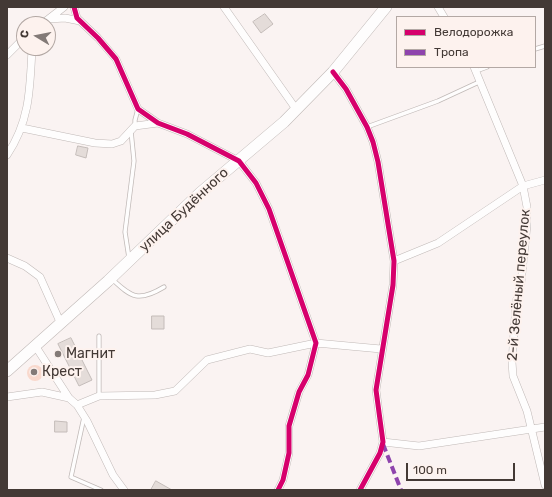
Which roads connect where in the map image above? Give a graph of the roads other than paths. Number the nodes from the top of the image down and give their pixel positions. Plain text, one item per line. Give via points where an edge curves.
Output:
1 (64, 7) edge
2 (74, 7) edge
3 (224, 7) edge
4 (386, 7) edge
5 (438, 7) edge
6 (53, 16) edge
7 (443, 16) edge
8 (56, 19) edge
9 (80, 21) junction
10 (16, 46) edge
11 (7, 55) edge
12 (32, 56) edge
13 (475, 69) edge
14 (333, 72) junction
15 (480, 81) junction
16 (138, 109) junction
17 (296, 109) junction
18 (158, 123) junction
19 (367, 127) junction
20 (22, 128) junction
21 (133, 128) junction
22 (7, 155) edge
23 (238, 160) junction
24 (545, 180) edge
25 (523, 186) junction
26 (7, 258) edge
27 (130, 261) junction
28 (394, 261) junction
29 (112, 278) junction
30 (164, 287) dead end
31 (61, 324) junction
32 (99, 336) dead end
33 (316, 343) junction
34 (36, 347) junction
35 (382, 349) junction
36 (7, 371) edge
37 (99, 396) junction
38 (7, 397) edge
39 (69, 398) junction
40 (77, 405) junction
41 (84, 416) junction
42 (545, 427) edge
43 (532, 430) junction
44 (383, 442) junction
45 (545, 485) edge
46 (101, 490) edge
47 (124, 490) edge
48 (278, 490) edge
49 (360, 490) edge

1 - 6 street
2 - 9 street
3 - 17 street
4 - 14 main road, улица Будённого
5 - 7 street
8 - 9 street
9 - 16 street via 116,59
10 - 11 street
12 - 20 street via 29,97
13 - 15 street, 2-й Зелёный переулок
14 - 17 main road, улица Будённого
14 - 19 street via 346,89
15 - 19 lane via 438,101
15 - 25 street, 2-й Зелёный переулок
16 - 18 street
16 - 21 lane
17 - 23 main road, улица Будённого
18 - 21 street
18 - 23 street via 187,134
19 - 28 street via 378,162
20 - 21 street via 95,144 121,141
20 - 22 street
21 - 27 lane via 134,161 125,232
23 - 27 main road, улица Будённого
23 - 33 street via 256,183 269,209
24 - 25 street
25 - 28 street via 438,243
25 - 43 street, 2-й Зелёный переулок via 527,225 521,283 516,302 512,362 513,376
26 - 31 street via 25,266 40,277
27 - 29 main road, улица Будённого
28 - 35 street via 393,285
29 - 30 lane via 123,289 136,296 148,296
29 - 31 main road, улица Будённого
31 - 34 main road, улица Будённого
32 - 37 lane
33 - 35 street
33 - 37 street via 268,353 250,349 207,360 175,391 155,395
33 - 48 street via 308,375 299,392 289,426 289,453
34 - 36 main road, улица Будённого
34 - 39 street
35 - 44 street via 376,390
37 - 40 street
38 - 39 street via 42,392
39 - 40 street
40 - 41 street
41 - 46 lane via 71,477
41 - 47 street via 113,475
42 - 43 street
43 - 44 street via 419,446
43 - 45 street, 2-й Зелёный переулок
44 - 49 street via 380,453

